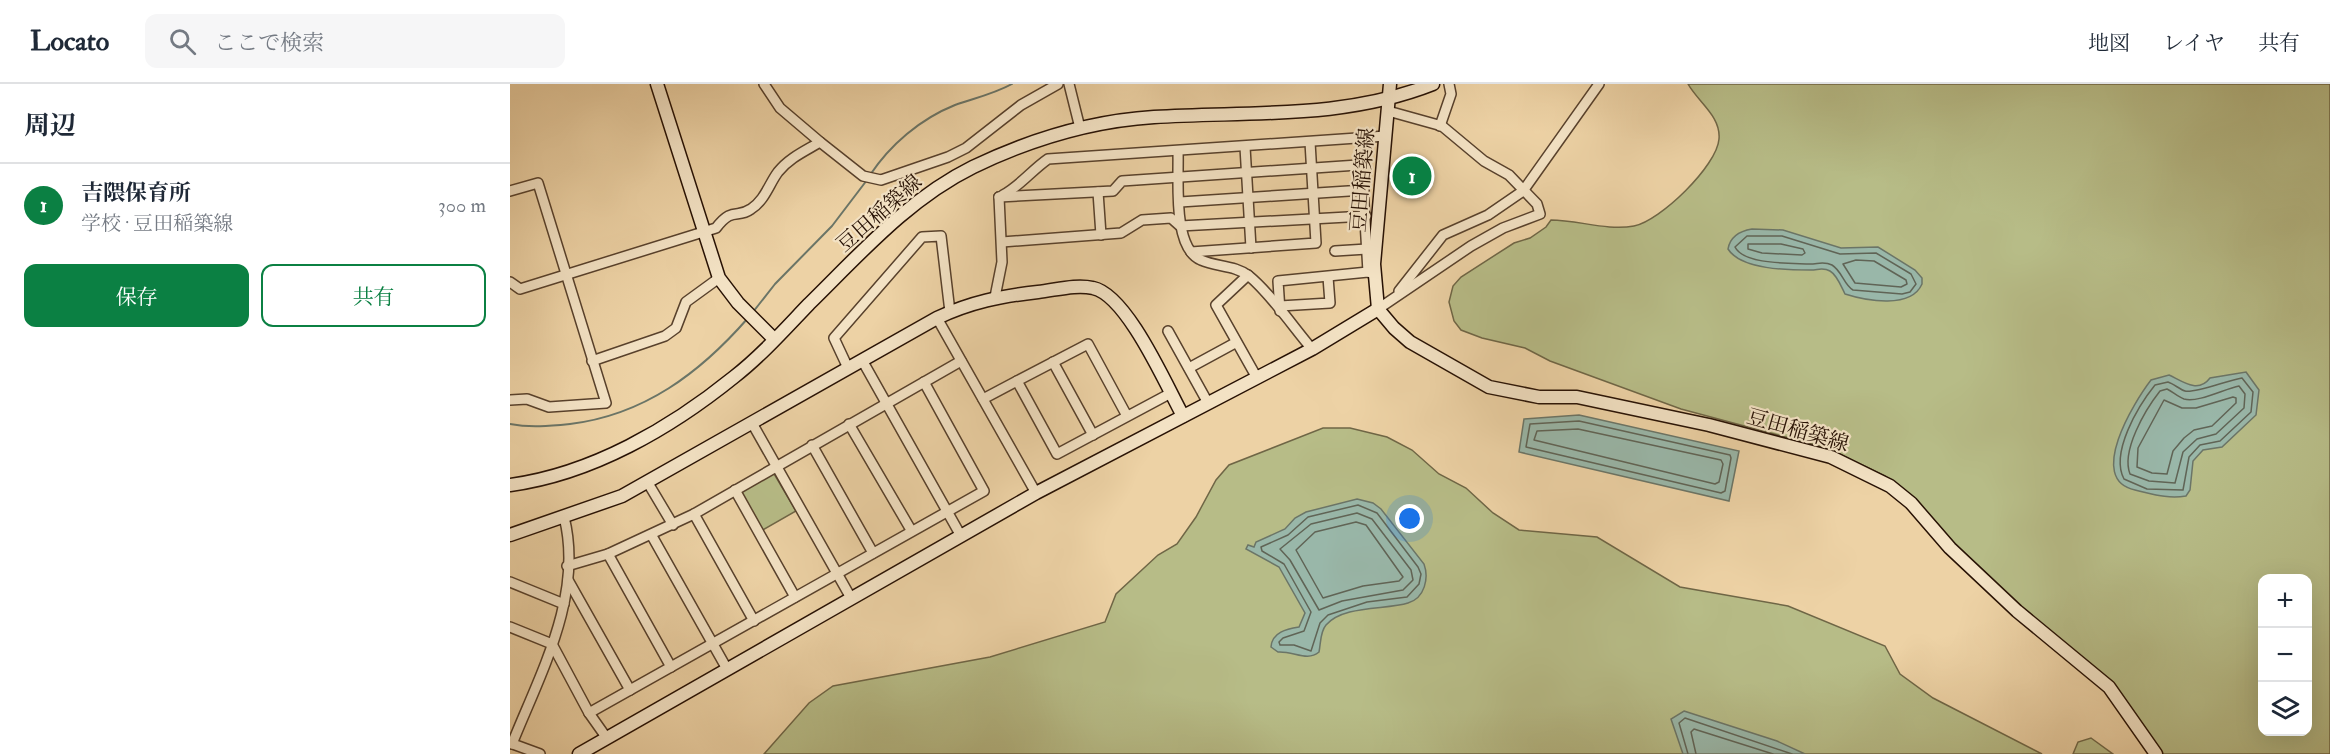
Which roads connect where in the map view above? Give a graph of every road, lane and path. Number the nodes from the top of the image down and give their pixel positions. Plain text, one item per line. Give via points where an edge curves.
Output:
1 (657, 84) edge
2 (764, 84) edge
3 (1058, 84) edge
4 (1069, 84) edge
5 (1432, 84) edge
6 (1449, 84) edge
7 (1599, 84) edge
8 (1389, 89) edge
9 (1388, 111) junction
10 (1440, 126) junction
11 (1080, 128) junction
12 (1386, 136) junction
13 (820, 142) junction
14 (1310, 142) junction
15 (1245, 147) junction
16 (1178, 152) junction
17 (1312, 168) junction
18 (1246, 172) junction
19 (1179, 177) junction
20 (1364, 190) junction
21 (510, 191) edge
22 (1523, 191) junction
23 (1098, 192) junction
24 (1313, 193) junction
25 (999, 197) junction
26 (1248, 198) junction
27 (1180, 202) junction
28 (1366, 216) junction
29 (1315, 219) junction
30 (1249, 223) junction
31 (1180, 226) junction
32 (703, 233) junction
33 (1101, 234) junction
34 (1002, 242) junction
35 (1251, 248) junction
36 (1367, 249) junction
37 (1335, 251) dead end
38 (1191, 252) junction
39 (1371, 273) junction
40 (566, 275) junction
41 (1248, 275) junction
42 (1328, 277) junction
43 (720, 279) junction
44 (510, 282) edge
45 (994, 297) junction
46 (1392, 299) junction
47 (1280, 309) junction
48 (1378, 309) junction
49 (950, 312) junction
50 (937, 318) junction
51 (1168, 330) dead end
52 (774, 339) junction
53 (1235, 343) junction
54 (1312, 350) junction
55 (862, 360) junction
56 (592, 361) junction
57 (961, 362) junction
58 (1053, 362) junction
59 (848, 368) junction
60 (1189, 368) junction
61 (1257, 378) junction
62 (1017, 381) junction
63 (924, 382) junction
64 (1171, 393) junction
65 (983, 399) junction
66 (510, 400) edge
67 (886, 402) junction
68 (1208, 403) junction
69 (1127, 416) junction
70 (1183, 416) junction
71 (752, 423) junction
72 (849, 423) junction
73 (1093, 435) junction
74 (812, 445) junction
75 (776, 466) junction
76 (648, 483) junction
77 (510, 485) edge
78 (735, 490) junction
79 (1036, 493) junction
80 (947, 511) junction
81 (694, 514) junction
82 (564, 517) junction
83 (673, 525) junction
84 (910, 530) junction
85 (510, 535) edge
86 (652, 536) junction
87 (962, 536) junction
88 (873, 553) junction
89 (608, 554) junction
90 (567, 566) junction
91 (836, 573) junction
92 (568, 580) junction
93 (510, 582) edge
94 (795, 597) junction
95 (852, 598) junction
96 (564, 604) junction
97 (754, 621) junction
98 (511, 629) edge
99 (713, 643) junction
100 (552, 644) junction
101 (671, 667) junction
102 (727, 669) junction
103 (630, 690) junction
104 (589, 713) junction
105 (606, 737) junction
106 (511, 743) edge
107 (540, 754) edge
108 (579, 754) edge
109 (2156, 754) edge

1 - 32 main road
2 - 13 street via 780,108
3 - 13 street via 1021,105 966,148 881,180 863,176
4 - 11 street
5 - 8 main road
6 - 10 street via 1451,94
7 - 22 street
8 - 9 main road, 豆田稲築線
8 - 11 main road, 豆田稲築線 via 1371,104 1306,113 1152,117
9 - 10 street
9 - 12 main road, 豆田稲築線
10 - 22 street via 1484,161 1509,175
11 - 52 main road, 豆田稲築線 via 1008,151 930,192 855,257
12 - 14 street
12 - 39 main road, 豆田稲築線
13 - 32 street via 780,170 769,191 751,209 728,214 716,228
14 - 15 street
14 - 17 street
15 - 16 street
15 - 18 street
16 - 19 street
16 - 25 street via 1048,159
17 - 18 street
17 - 20 street via 1361,166
17 - 24 street
18 - 19 street
18 - 26 street
19 - 23 street via 1122,181 1113,191
19 - 27 street
20 - 24 street
20 - 28 street
21 - 40 street via 538,183
22 - 46 street via 1488,215 1443,235
22 - 46 street via 1537,204 1540,214 1503,228
23 - 25 street
23 - 33 street
24 - 26 street
24 - 29 street
25 - 34 street
26 - 27 street
26 - 30 street
27 - 31 street
28 - 29 street
28 - 36 street
29 - 30 street
29 - 35 street via 1316,243
30 - 31 street
30 - 35 street
31 - 33 street via 1171,218 1147,219 1121,233
31 - 38 street
32 - 40 street
32 - 43 main road
33 - 34 street
34 - 45 street
35 - 38 street
36 - 37 street
36 - 39 street
38 - 41 street via 1197,259
39 - 42 street
39 - 48 main road, 豆田稲築線
40 - 44 street via 519,289
40 - 56 street
41 - 47 street
41 - 53 street via 1216,304
42 - 47 street via 1330,303
42 - 47 street via 1278,281
43 - 52 main road
43 - 56 street via 686,302 676,328 665,336
45 - 49 main road
45 - 64 main road via 1083,286 1105,292 1130,318
46 - 48 street
47 - 54 street
48 - 54 main road
48 - 109 main road, 豆田稲築線 via 1410,342 1489,387 1539,397 1578,397 1709,425 1831,457 1870,474 1911,503 1950,548 2008,603 2109,687
49 - 50 main road
49 - 59 street via 941,236 922,237 834,338
50 - 55 main road
50 - 57 street
51 - 60 street
52 - 77 main road, 豆田稲築線 via 728,382 643,438 548,477
53 - 60 street
53 - 61 street
54 - 61 main road
55 - 59 main road
55 - 67 street
56 - 66 street via 606,403 549,406 526,399
57 - 63 street
57 - 65 street
58 - 62 street
58 - 69 street via 1088,344
58 - 73 street
59 - 71 main road
60 - 68 street
61 - 68 main road
62 - 65 street
62 - 73 street via 1057,454
63 - 67 street
63 - 80 street via 984,490
64 - 69 street
64 - 70 main road
65 - 79 street
67 - 72 street
67 - 80 street
68 - 70 main road
69 - 73 street
70 - 79 main road
71 - 75 street
71 - 76 main road
72 - 74 street
72 - 84 street
74 - 75 street
74 - 88 street
75 - 78 street
75 - 91 street
76 - 82 main road
76 - 83 street
78 - 81 street
78 - 94 street
79 - 87 main road
80 - 84 street
80 - 87 street
81 - 83 street
81 - 97 street
82 - 85 main road
82 - 90 street
83 - 86 street
84 - 88 street
86 - 89 street
86 - 99 street
87 - 95 main road
88 - 91 street
89 - 90 street
89 - 101 street
90 - 92 street
91 - 94 street
91 - 95 street
92 - 96 street
92 - 103 street
93 - 96 street
94 - 97 street
95 - 102 main road
96 - 100 street
97 - 99 street
98 - 100 street
99 - 101 street
99 - 102 street
100 - 104 street
100 - 106 street
101 - 103 street
102 - 105 main road
103 - 104 street
104 - 105 street
105 - 108 main road
106 - 107 street

